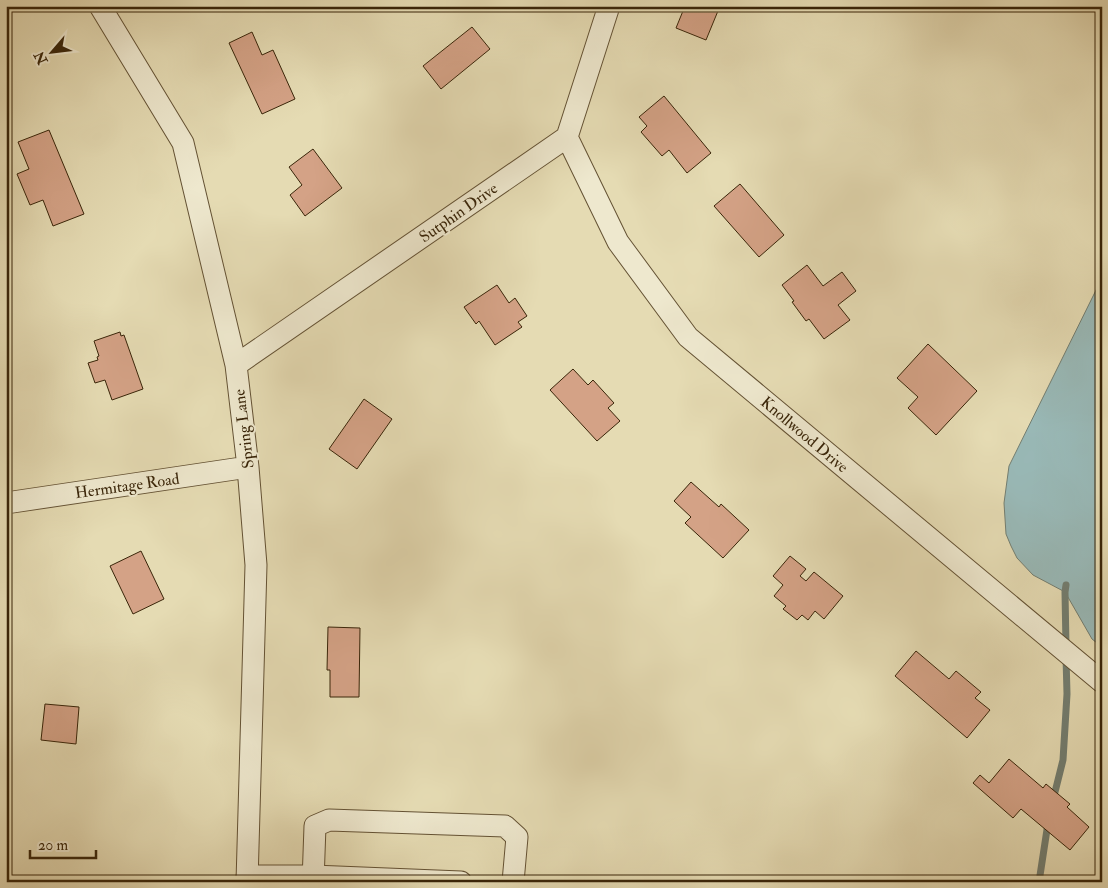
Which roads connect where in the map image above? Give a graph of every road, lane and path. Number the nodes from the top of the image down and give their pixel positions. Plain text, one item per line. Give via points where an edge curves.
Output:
1 (100, 6) edge
2 (610, 6) edge
3 (567, 137) junction
4 (236, 365) junction
5 (248, 467) junction
6 (6, 503) edge
7 (1102, 682) edge
8 (247, 879) edge
9 (313, 879) edge
10 (371, 880) edge
11 (460, 882) edge
12 (513, 882) edge

1 - 4 street, Spring Lane via 183,142
2 - 3 street
3 - 4 street, Sutphin Drive
3 - 7 street, Knollwood Drive via 618,242 688,337
4 - 5 street, Spring Lane
5 - 6 street, Hermitage Road
5 - 8 street, Spring Lane via 256,565
8 - 9 street
9 - 10 street
9 - 12 street via 315,826 329,820 505,826 517,837
10 - 11 street

